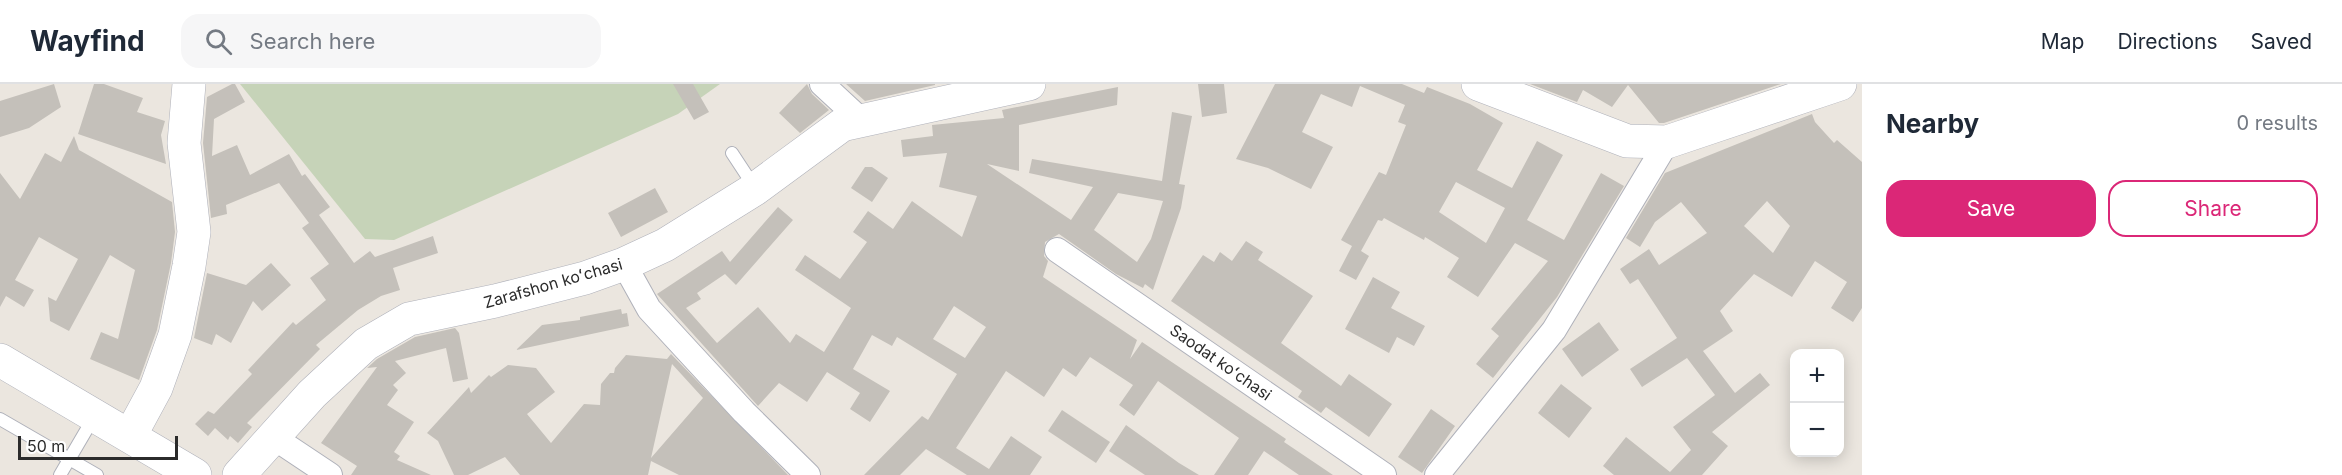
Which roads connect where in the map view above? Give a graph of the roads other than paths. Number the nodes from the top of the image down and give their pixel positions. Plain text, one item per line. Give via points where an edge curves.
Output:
1 (189, 84) edge
2 (822, 84) edge
3 (1029, 84) edge
4 (1840, 84) edge
5 (1489, 86) edge
6 (862, 121) junction
7 (1667, 142) junction
8 (732, 153) dead end
9 (756, 189) junction
10 (1058, 250) dead end
11 (624, 264) junction
12 (0, 360) edge
13 (95, 416) junction
14 (0, 419) edge
15 (130, 436) junction
16 (273, 437) junction
17 (70, 459) junction
18 (60, 475) edge
19 (97, 475) edge
20 (195, 475) edge
21 (239, 475) edge
22 (330, 475) edge
23 (808, 475) edge
24 (1384, 475) edge
25 (1437, 475) edge

1 - 15 main road via 184,143 194,232 189,266 175,335 156,388
2 - 6 street
3 - 6 main road, Zarafshon koʻchasi
4 - 7 main road
5 - 7 main road via 1628,141
6 - 9 main road, Zarafshon koʻchasi via 842,125
7 - 25 street via 1554,330
8 - 9 lane
9 - 11 main road, Zarafshon koʻchasi via 665,245
10 - 24 street, Saodat koʻchasi
11 - 16 main road, Zarafshon koʻchasi via 528,292 409,319 366,344
11 - 23 street via 649,309
12 - 13 main road
13 - 15 main road
13 - 17 lane
14 - 17 lane
15 - 20 main road
16 - 21 main road, Zarafshon koʻchasi
16 - 22 street
17 - 18 lane
17 - 19 lane

